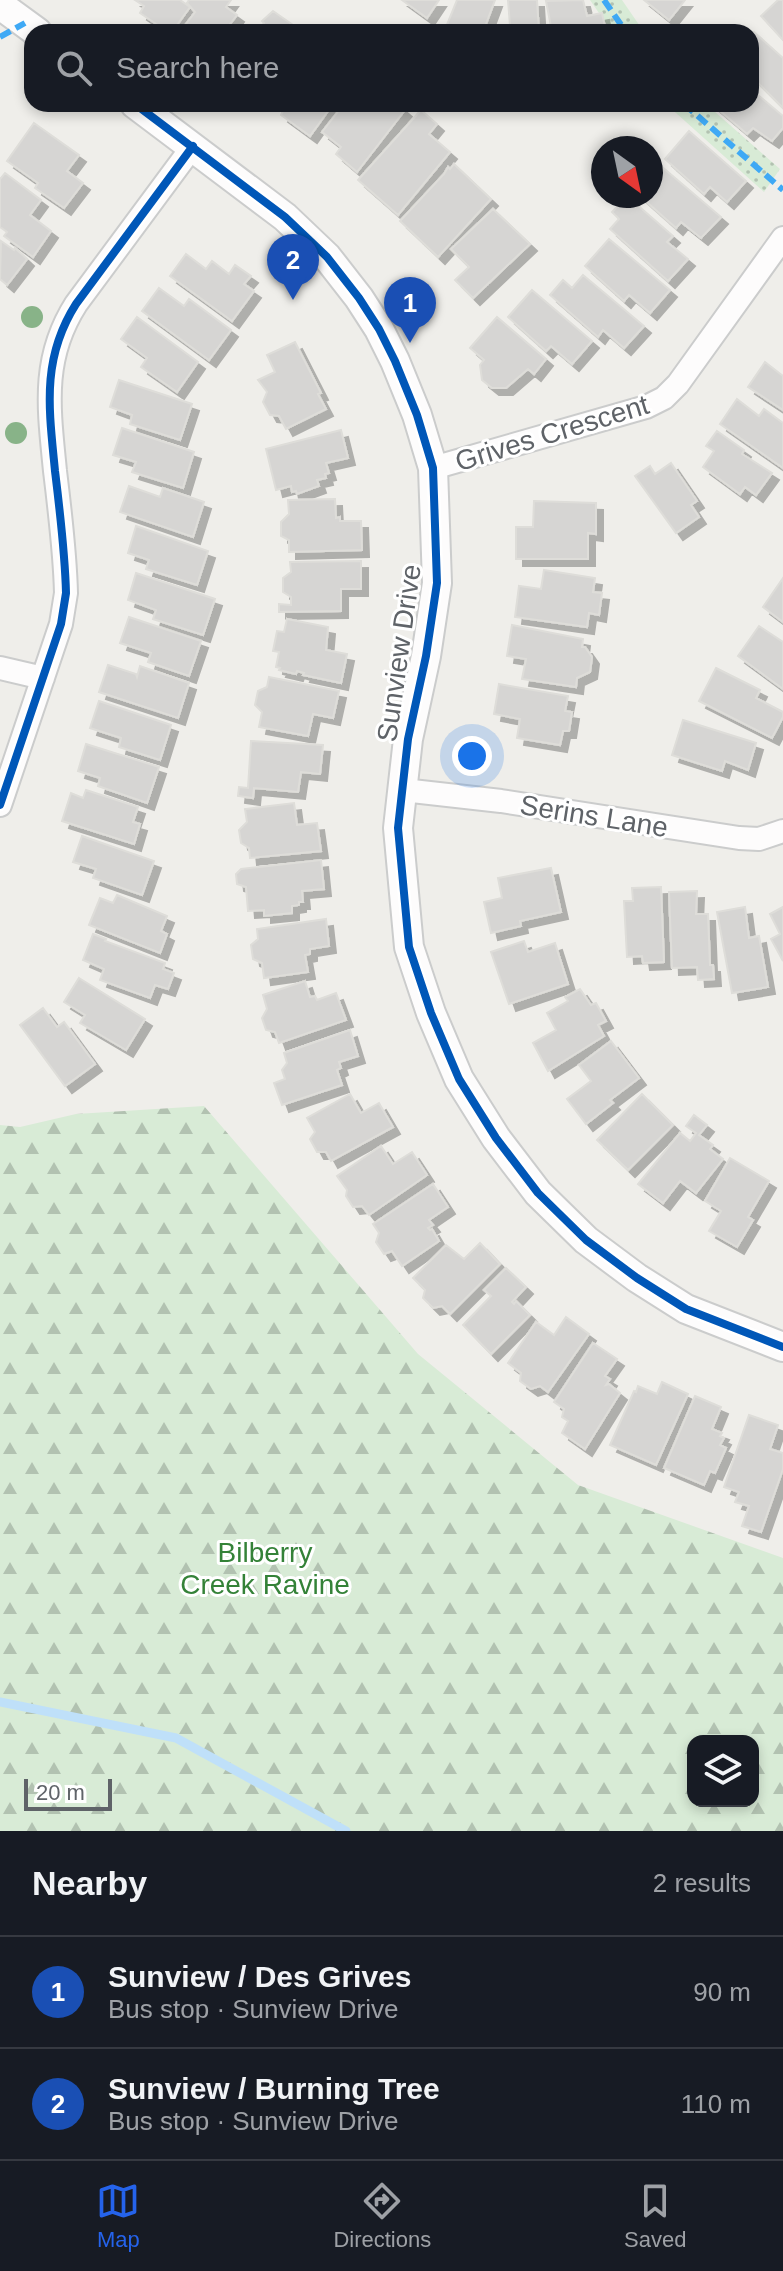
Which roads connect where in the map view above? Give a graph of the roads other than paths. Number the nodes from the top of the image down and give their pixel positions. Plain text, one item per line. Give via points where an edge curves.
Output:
1 (0, 5) edge
2 (26, 24) edge
3 (146, 112) edge
4 (193, 146) junction
5 (783, 238) edge
6 (433, 468) junction
7 (0, 668) edge
8 (43, 678) junction
9 (403, 790) junction
10 (0, 805) edge
11 (783, 831) edge
12 (783, 1347) edge

1 - 2 street
3 - 4 street, Sunview Drive
4 - 6 street, Sunview Drive via 285,217 327,257 359,298 395,361
4 - 8 street via 76,304 54,351 48,393 66,593
5 - 6 street, Grives Crescent via 664,398
6 - 9 street, Sunview Drive via 437,583
7 - 8 street
8 - 10 street
9 - 11 street, Serins Lane via 739,838 759,839
9 - 12 street, Sunview Drive via 398,828 409,947 431,1013 476,1110 538,1193 586,1240 686,1309

